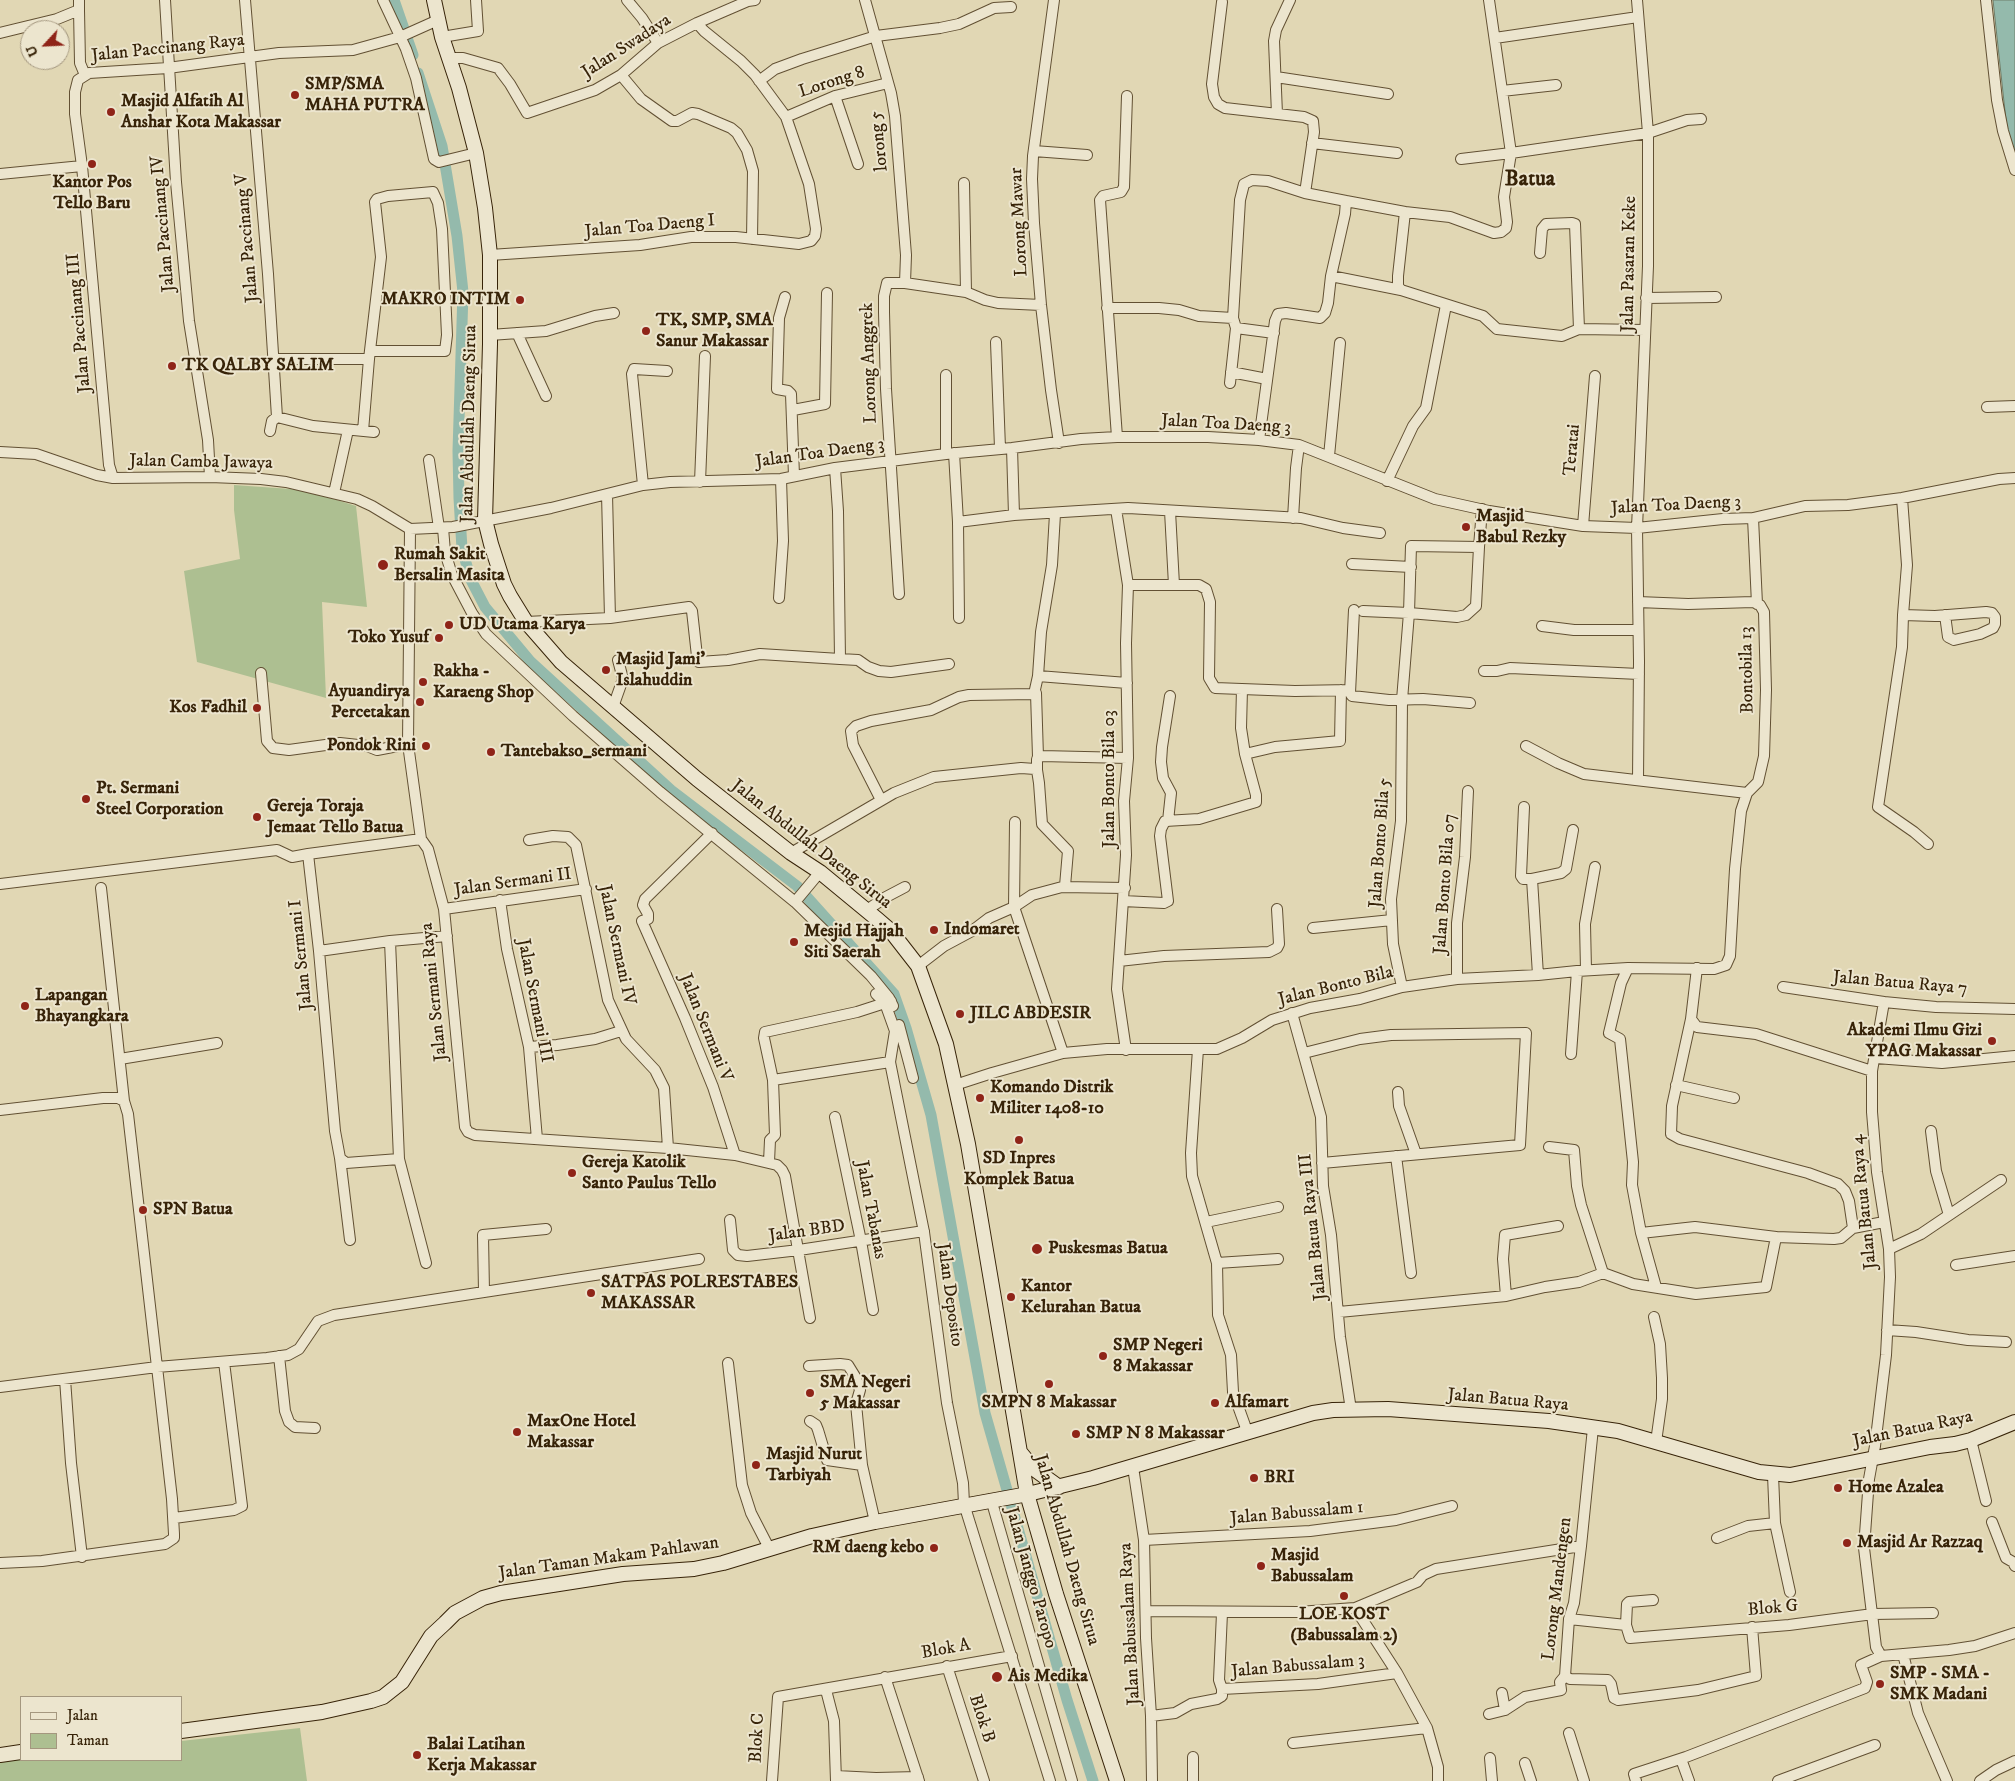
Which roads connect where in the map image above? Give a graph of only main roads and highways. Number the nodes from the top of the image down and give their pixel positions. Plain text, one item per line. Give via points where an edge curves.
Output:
1 (434, 0) edge
2 (2015, 1422) edge
3 (1018, 1449) junction
4 (1059, 1486) junction
5 (1024, 1494) junction
6 (994, 1499) joint
7 (182, 1731) edge
8 (20, 1752) edge
9 (0, 1754) edge
10 (1117, 1781) edge

1 - 3 main road, Jalan Abdullah Daeng Sirua via 434,22 449,58 485,208 490,255 490,335 482,521 504,584 526,622 561,662 697,779 817,875 867,910 890,930 918,966 946,1044 968,1144
2 - 4 main road, Jalan Batua Raya via 1971,1440 1790,1475 1773,1475 1618,1431 1549,1421 1410,1410 1351,1410 1313,1413
3 - 4 main road via 1027,1463
3 - 5 main road, Jalan Abdullah Daeng Sirua
4 - 5 main road, Jalan Batua Raya
5 - 6 main road, Jalan Batua Raya
5 - 10 main road, Jalan Abdullah Daeng Sirua
6 - 7 main road, Jalan Taman Makam Pahlawan via 875,1522 694,1569 624,1574 483,1598 444,1623 431,1636 402,1682 383,1696 322,1712
8 - 9 main road

